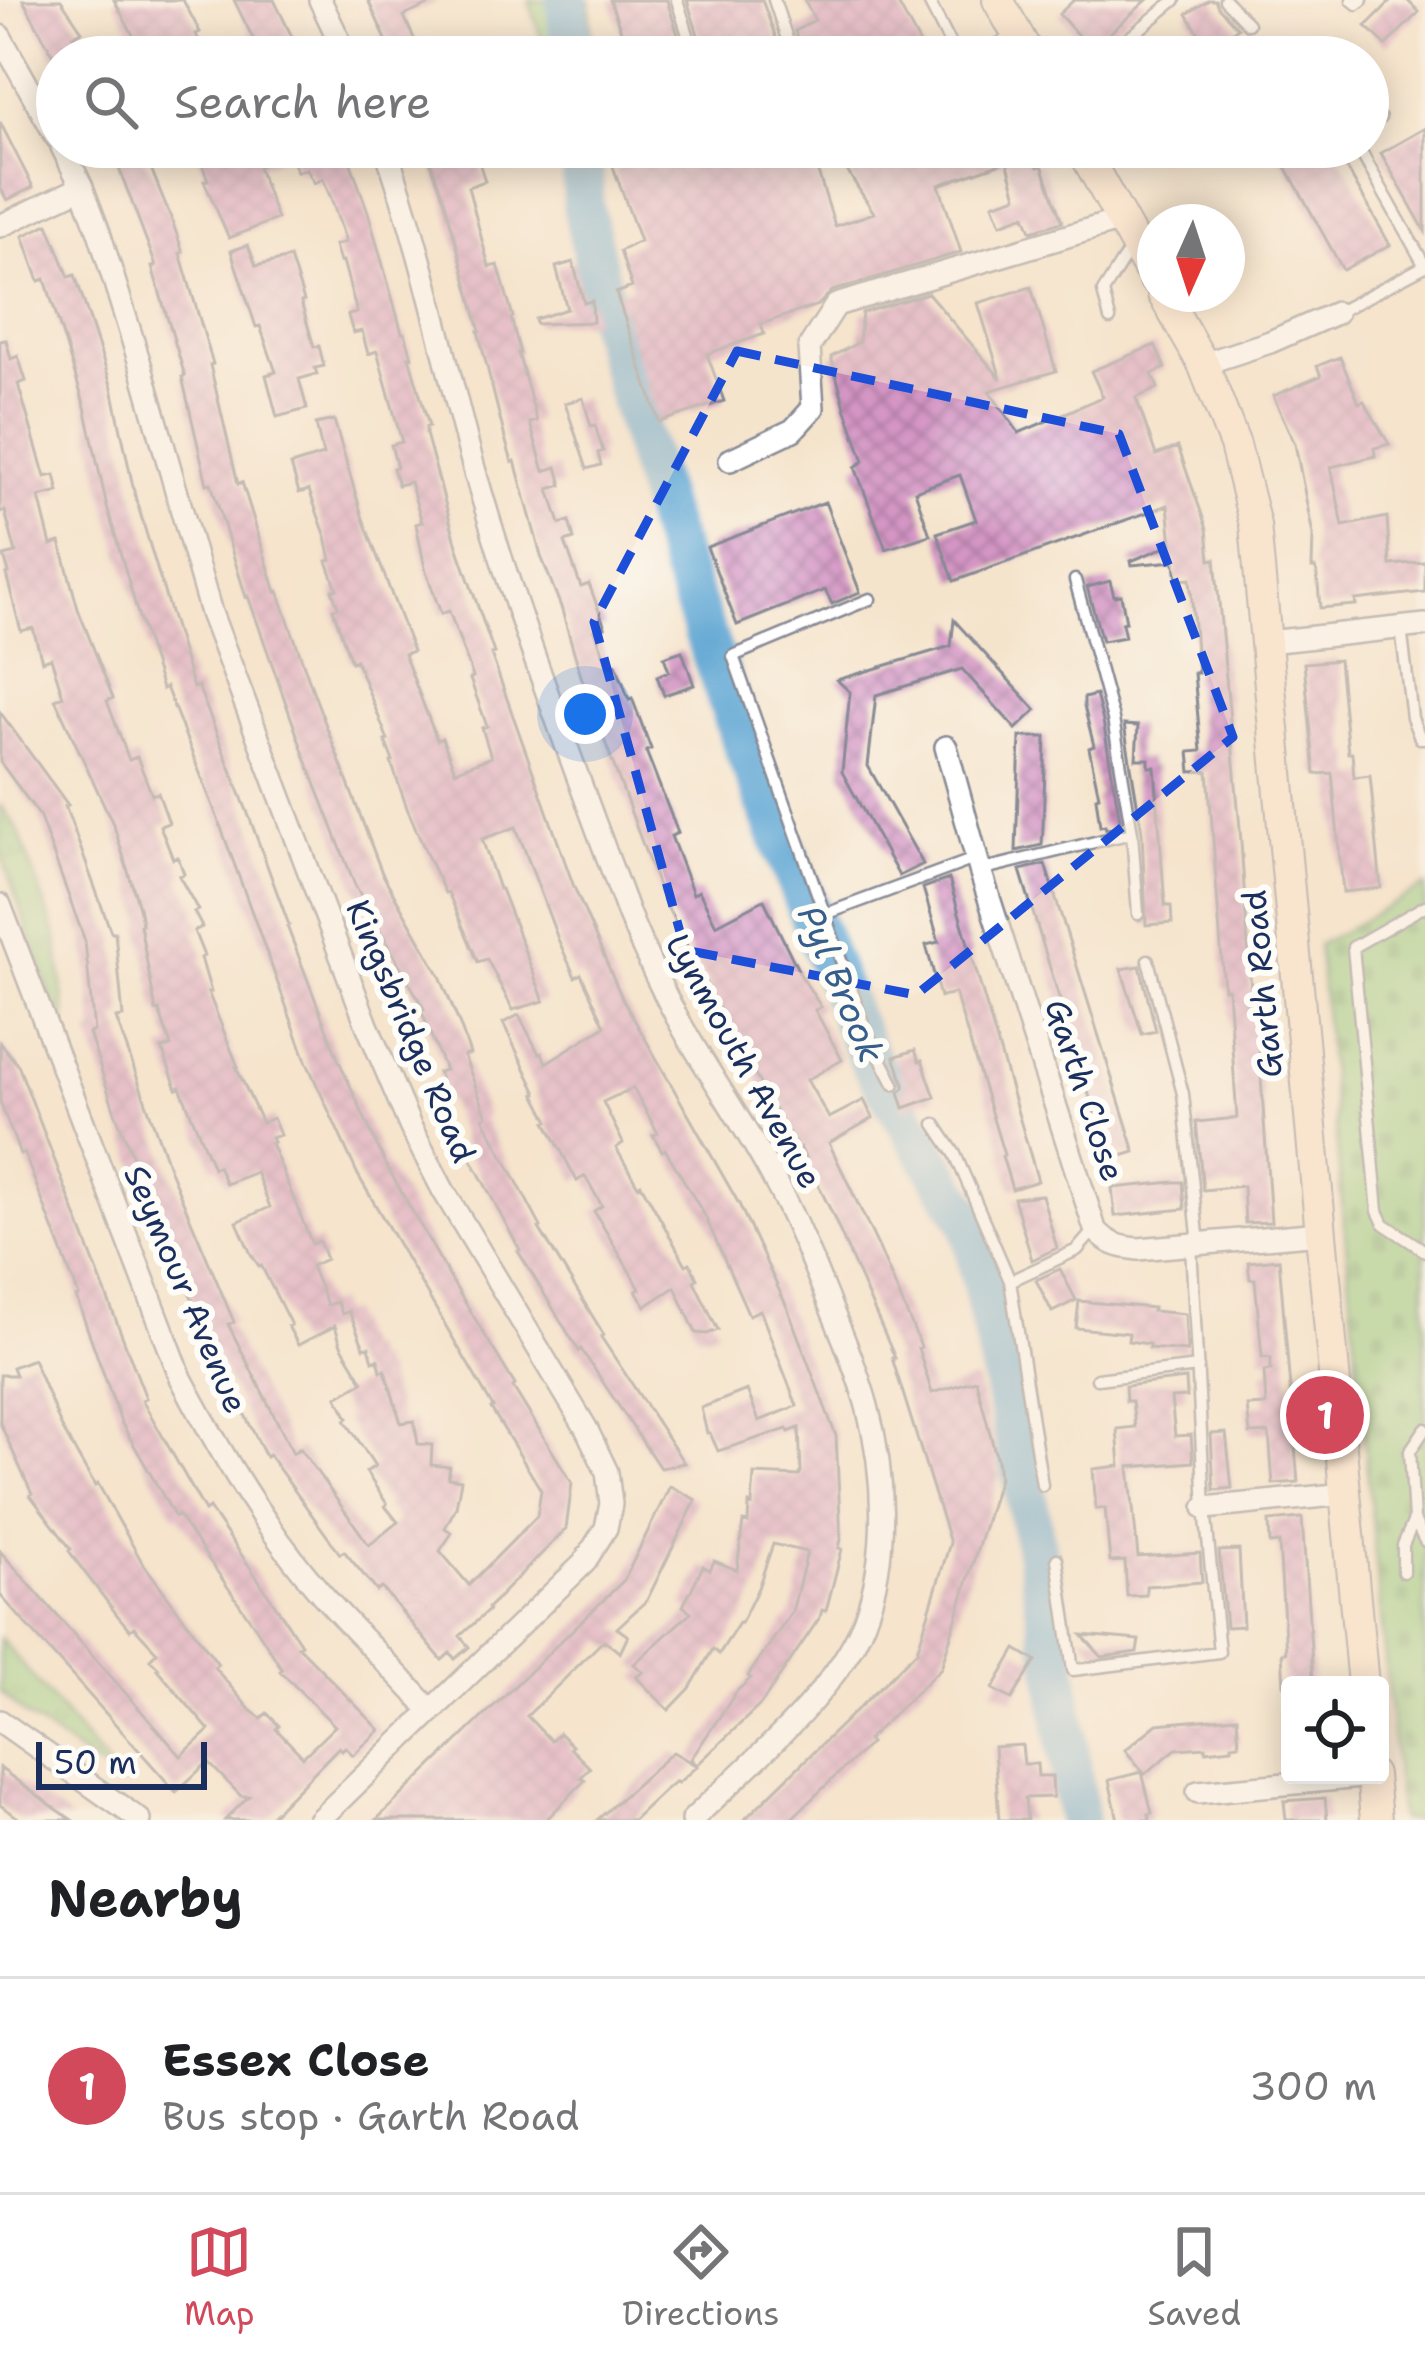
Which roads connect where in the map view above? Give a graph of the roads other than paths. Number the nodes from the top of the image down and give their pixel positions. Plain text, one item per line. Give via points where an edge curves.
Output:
1 (320, 0) edge
2 (677, 0) edge
3 (774, 0) edge
4 (928, 0) edge
5 (998, 0) edge
6 (1175, 0) edge
7 (1226, 0) edge
8 (1352, 0) edge
9 (1362, 0) edge
10 (1248, 24) dead end
11 (0, 36) edge
12 (337, 36) edge
13 (688, 36) edge
14 (786, 36) edge
15 (946, 36) edge
16 (1019, 36) edge
17 (1131, 36) edge
18 (36, 100) edge
19 (72, 168) edge
20 (392, 168) edge
21 (1093, 168) edge
22 (1370, 168) edge
23 (82, 187) junction
24 (0, 226) edge
25 (1128, 232) junction
26 (1137, 248) edge
27 (1425, 266) edge
28 (1173, 312) edge
29 (1336, 313) joint
30 (1110, 320) dead end
31 (1203, 364) junction
32 (730, 460) dead end
33 (1075, 580) dead end
34 (870, 599) dead end
35 (1425, 626) edge
36 (1401, 628) junction
37 (1268, 642) junction
38 (1425, 739) edge
39 (946, 747) dead end
40 (1132, 833) junction
41 (978, 864) junction
42 (0, 905) edge
43 (1425, 906) edge
44 (823, 914) junction
45 (1138, 914) dead end
46 (1148, 960) dead end
47 (894, 1084) dead end
48 (934, 1124) dead end
49 (1096, 1229) junction
50 (1321, 1233) junction
51 (1195, 1245) junction
52 (1425, 1251) edge
53 (1010, 1281) junction
54 (1198, 1367) junction
55 (1097, 1379) dead end
56 (1425, 1430) edge
57 (1042, 1485) dead end
58 (1346, 1494) junction
59 (1205, 1508) junction
60 (1414, 1520) junction
61 (1425, 1540) edge
62 (1057, 1559) dead end
63 (1403, 1572) dead end
64 (1362, 1676) edge
65 (431, 1711) junction
66 (0, 1720) edge
67 (1285, 1784) edge
68 (1373, 1784) edge
69 (1198, 1792) dead end
70 (140, 1820) edge
71 (319, 1820) edge
72 (692, 1820) edge
73 (1376, 1820) edge

1 - 12 street
2 - 13 lane
3 - 14 lane
4 - 15 lane
5 - 16 street
6 - 17 lane
7 - 10 lane
8 - 9 lane
11 - 18 street
19 - 23 street, Kingsbridge Road
20 - 72 street, Lynmouth Avenue via 503,562 629,915 682,1026 797,1225 855,1368 876,1450 880,1548 863,1624 807,1706
21 - 25 street
22 - 27 lane
23 - 24 street
23 - 65 street, Kingsbridge Road via 211,613 367,1024 443,1190 607,1472 606,1528 584,1562
25 - 26 street
25 - 30 lane via 1103,292
25 - 32 street via 836,305 809,347 813,408 793,430
27 - 29 lane
28 - 31 street, Garth Road
29 - 31 street
31 - 37 street, Garth Road via 1256,525
33 - 40 lane via 1113,719
34 - 44 lane via 733,656
35 - 36 street
36 - 37 street
36 - 38 lane via 1412,718
37 - 50 street, Garth Road
39 - 41 street, Garth Close
40 - 41 lane
40 - 45 lane
41 - 44 lane
41 - 49 street, Garth Close
42 - 65 street, Seymour Avenue via 200,1415 294,1561
43 - 52 lane via 1353,947 1378,1211 1384,1224
44 - 47 lane
46 - 51 lane via 1183,1094
48 - 53 lane
49 - 51 street, Garth Close via 1117,1246
49 - 53 lane via 1077,1250
50 - 51 street, Garth Close
50 - 58 street, Garth Road
51 - 54 lane
53 - 57 lane
54 - 55 lane
54 - 59 lane
56 - 60 lane via 1410,1451
58 - 59 street
58 - 64 street, Garth Road
59 - 62 lane via 1220,1652 1072,1670
60 - 61 lane
60 - 63 lane
65 - 71 street, Kingsbridge Road
66 - 70 street
67 - 69 street
68 - 73 street

